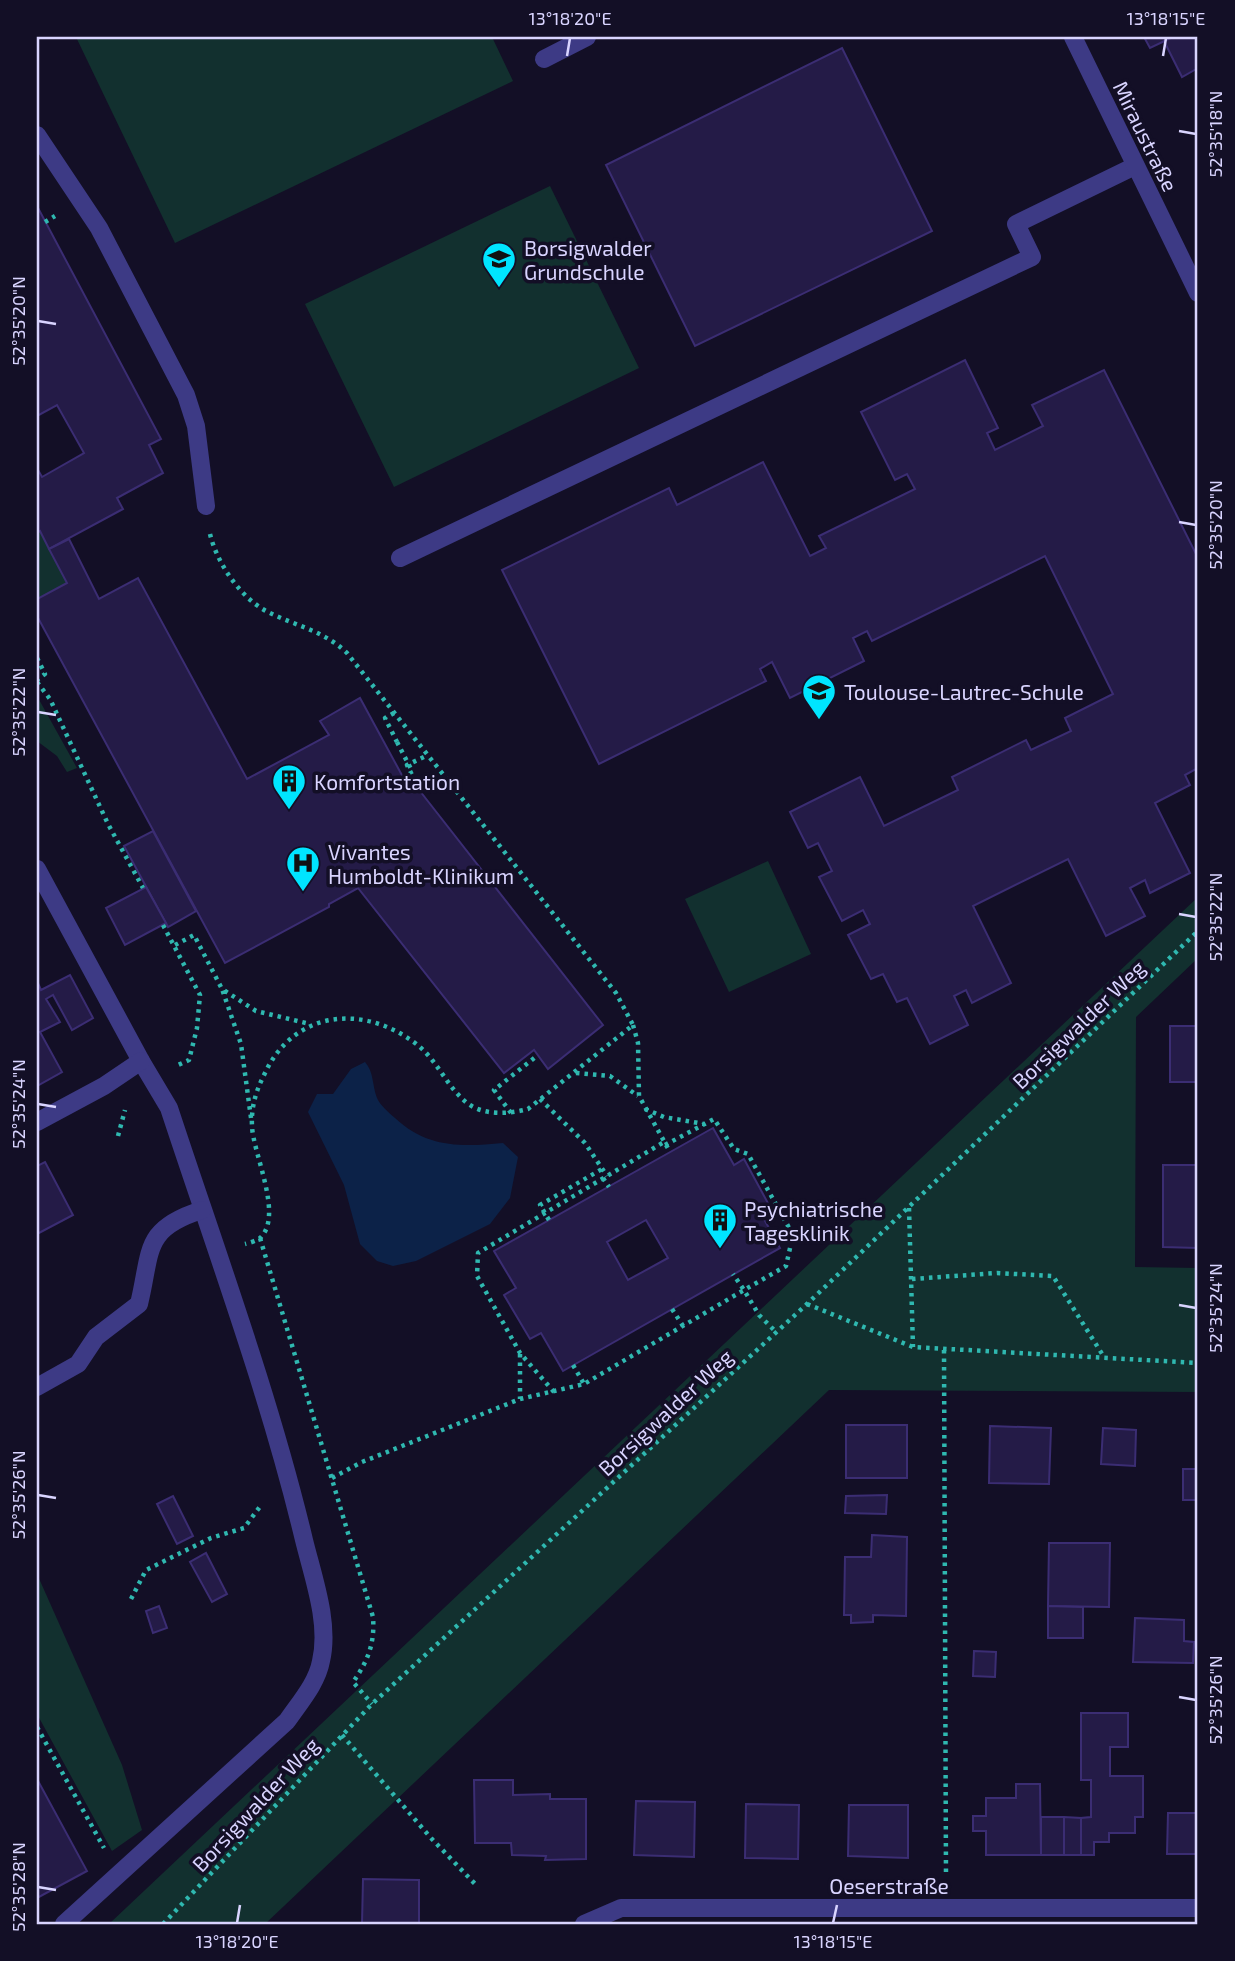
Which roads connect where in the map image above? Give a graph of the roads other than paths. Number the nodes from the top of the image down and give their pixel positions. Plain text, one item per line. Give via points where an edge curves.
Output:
1 (587, 37) edge
2 (1073, 37) edge
3 (544, 59) dead end
4 (37, 135) edge
5 (1135, 166) junction
6 (1198, 293) edge
7 (206, 506) road end
8 (400, 558) dead end
9 (37, 869) edge
10 (141, 1061) junction
11 (37, 1122) edge
12 (202, 1210) junction
13 (37, 1387) edge
14 (1198, 1908) edge
15 (64, 1924) edge
16 (584, 1924) edge

1 - 3 street
2 - 5 street, Miraustraße
4 - 7 street via 99,228 186,395 197,426
5 - 6 street, Miraustraße
5 - 8 street via 1016,224 1032,257
9 - 10 street
10 - 11 street
10 - 12 street via 169,1108
12 - 13 street via 179,1217 160,1230 149,1253 139,1304 96,1338 78,1364
12 - 15 street via 293,1494 318,1595 322,1660 315,1680 287,1721
14 - 16 street, Oeserstraße via 621,1909

